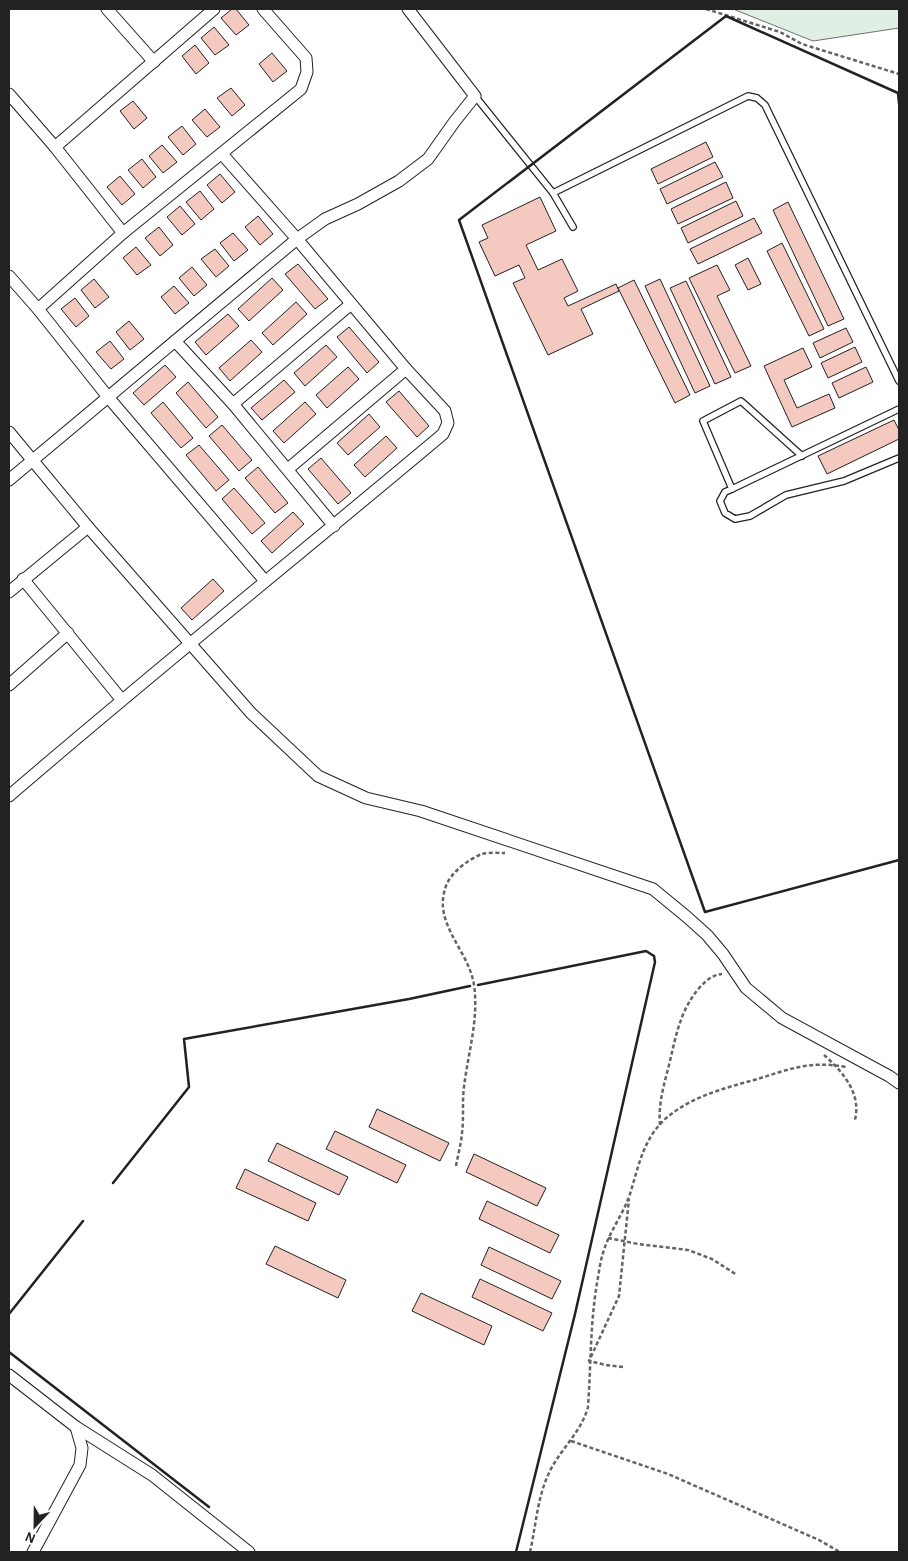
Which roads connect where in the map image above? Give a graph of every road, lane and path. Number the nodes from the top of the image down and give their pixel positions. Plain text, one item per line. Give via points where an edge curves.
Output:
1 (107, 9) edge
2 (214, 9) edge
3 (263, 9) edge
4 (408, 9) edge
5 (706, 9) edge
6 (154, 62) junction
7 (899, 74) edge
8 (9, 94) edge
9 (475, 96) junction
10 (55, 147) junction
11 (222, 154) junction
12 (553, 193) junction
13 (573, 227) dead end
14 (123, 233) junction
15 (297, 239) junction
16 (9, 276) edge
17 (351, 304) junction
18 (38, 309) junction
19 (175, 341) junction
20 (406, 368) junction
21 (899, 382) edge
22 (108, 397) junction
23 (233, 404) junction
24 (899, 409) edge
25 (9, 432) edge
26 (802, 456) junction
27 (899, 458) edge
28 (33, 460) junction
29 (288, 469) junction
30 (9, 480) edge
31 (732, 489) junction
32 (334, 526) junction
33 (88, 527) junction
34 (23, 579) junction
35 (265, 581) junction
36 (9, 592) edge
37 (68, 633) junction
38 (190, 643) junction
39 (9, 685) edge
40 (121, 699) junction
41 (9, 796) edge
42 (510, 852) dead end
43 (727, 976) dead end
44 (822, 1053) dead end
45 (835, 1065) junction
46 (852, 1068) dead end
47 (899, 1069) edge
48 (889, 1076) junction
49 (899, 1083) edge
50 (855, 1120) dead end
51 (660, 1125) junction
52 (456, 1166) dead end
53 (629, 1197) junction
54 (608, 1238) junction
55 (624, 1242) junction
56 (737, 1275) dead end
57 (589, 1361) junction
58 (623, 1367) dead end
59 (9, 1375) edge
60 (76, 1427) junction
61 (570, 1441) junction
62 (33, 1552) edge
63 (249, 1552) edge
64 (530, 1552) edge
65 (840, 1552) edge

1 - 6 street
2 - 6 street
3 - 11 street via 306,58 307,72 301,89
4 - 9 street
5 - 7 path via 780,32 802,44
6 - 10 street
8 - 10 street
9 - 12 lane
9 - 15 street via 428,159 399,181 325,219
10 - 14 street
11 - 14 street
11 - 15 street
12 - 13 lane
12 - 21 lane via 748,96 757,98 765,105
14 - 18 street
15 - 17 street
15 - 19 street
16 - 18 street
17 - 20 street
17 - 23 street
18 - 22 street
19 - 22 street
19 - 23 street
20 - 29 street
20 - 32 street via 445,411 448,423 443,434
22 - 28 street
22 - 35 street
23 - 29 street
24 - 26 lane
25 - 28 street
26 - 31 lane
26 - 31 lane via 741,402 703,421
27 - 31 lane via 844,481 786,496 750,516 736,519 725,513 720,501 725,492
28 - 30 street
28 - 33 street
29 - 32 street
32 - 35 street
33 - 34 street
33 - 38 street
34 - 36 street
34 - 37 street
35 - 38 street
37 - 39 street
37 - 40 street
38 - 40 street
38 - 48 street via 251,713 318,776 366,798 421,811 653,889 707,935 746,988 782,1018
40 - 41 street
42 - 52 path via 483,854 460,866 446,885 444,922 471,970 475,1006
43 - 51 path via 711,976 689,1000 680,1018 658,1109
44 - 45 path
45 - 46 path
45 - 50 path via 852,1088
45 - 51 path via 820,1063 788,1069 724,1088 669,1115
47 - 48 street
48 - 49 street
51 - 53 path via 642,1152
53 - 54 path
53 - 55 path
54 - 55 path
54 - 57 path via 592,1313
55 - 56 path via 688,1250 712,1259
55 - 57 path via 619,1296
57 - 58 path
57 - 61 path via 588,1407 584,1420
59 - 60 street
60 - 62 street via 82,1448 80,1465
60 - 63 street via 152,1475
61 - 64 path via 558,1456 540,1497
61 - 65 path via 668,1474

